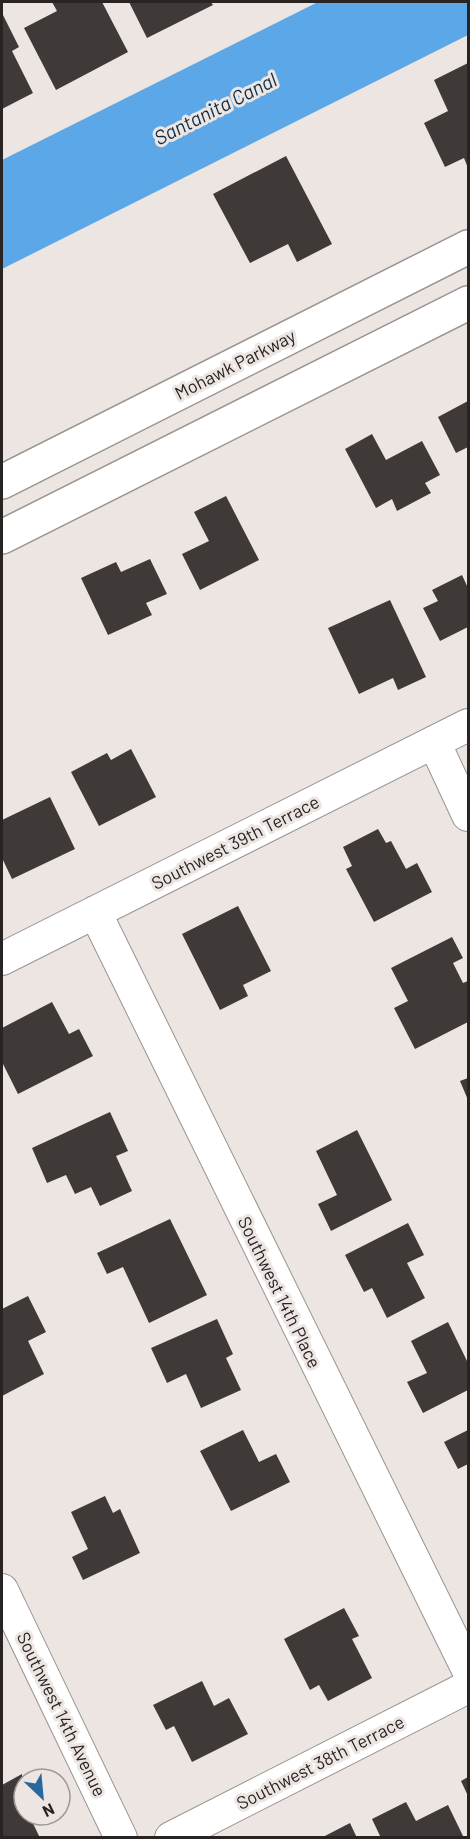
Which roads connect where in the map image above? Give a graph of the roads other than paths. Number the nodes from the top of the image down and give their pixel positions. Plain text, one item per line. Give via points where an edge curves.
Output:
1 (468, 247) edge
2 (468, 303) edge
3 (2, 482) edge
4 (2, 537) edge
5 (468, 725) edge
6 (434, 742) junction
7 (468, 815) edge
8 (94, 912) junction
9 (2, 959) edge
10 (2, 1590) edge
11 (468, 1670) edge
12 (468, 1687) edge
13 (122, 1838) edge
14 (171, 1838) edge

1 - 3 street, Mohawk Parkway
2 - 4 street
5 - 6 street, Southwest 39th Terrace
6 - 7 street
6 - 8 street, Southwest 39th Terrace
8 - 9 street, Southwest 39th Terrace
8 - 11 street, Southwest 14th Place
10 - 13 street, Southwest 14th Avenue
12 - 14 street, Southwest 38th Terrace

